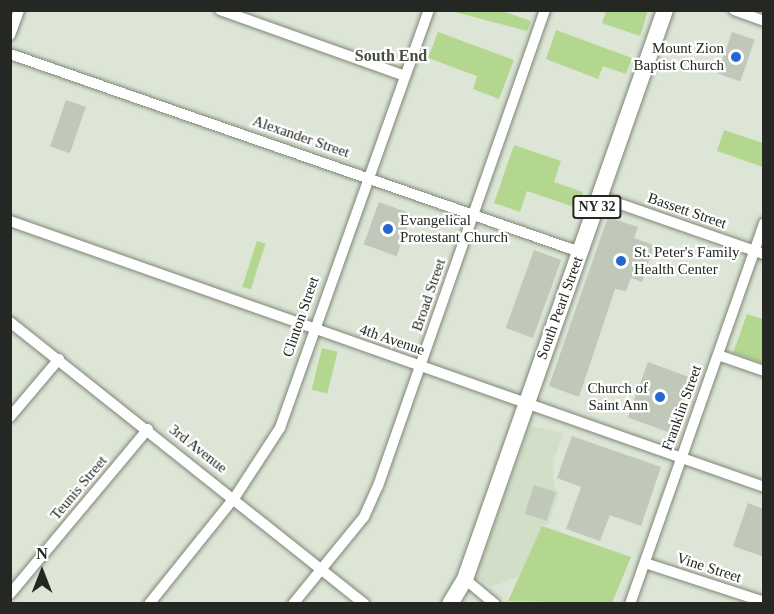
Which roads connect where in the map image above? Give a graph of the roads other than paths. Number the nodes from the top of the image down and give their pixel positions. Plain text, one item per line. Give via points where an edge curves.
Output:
1 (19, 10) edge
2 (220, 10) edge
3 (429, 10) edge
4 (545, 10) edge
5 (665, 10) edge
6 (734, 10) edge
7 (764, 21) edge
8 (10, 35) edge
9 (10, 54) edge
10 (405, 76) junction
11 (368, 175) junction
12 (600, 197) junction
13 (474, 213) junction
14 (10, 222) edge
15 (764, 223) edge
16 (580, 252) junction
17 (759, 252) edge
18 (10, 322) edge
19 (312, 328) junction
20 (718, 355) junction
21 (59, 359) junction
22 (420, 366) junction
23 (764, 371) edge
24 (526, 403) junction
25 (10, 417) edge
26 (148, 429) junction
27 (680, 457) junction
28 (764, 487) edge
29 (235, 497) junction
30 (645, 563) junction
31 (323, 567) junction
32 (465, 579) junction
33 (10, 594) edge
34 (764, 602) edge
35 (149, 603) edge
36 (293, 603) edge
37 (364, 603) edge
38 (450, 603) edge
39 (495, 603) edge
40 (630, 603) edge

1 - 8 street
2 - 10 street
3 - 10 street, Clinton Street
4 - 13 street, Broad Street
5 - 12 main road, South Pearl Street / NY 32
6 - 7 street
9 - 11 street, Alexander Street
10 - 11 street, Clinton Street
11 - 13 street, Alexander Street
11 - 19 street, Clinton Street
12 - 16 main road, South Pearl Street / NY 32
12 - 17 street, Bassett Street
13 - 16 street, Alexander Street
13 - 22 street, Broad Street
14 - 19 street, 4th Avenue
15 - 17 street, Franklin Street
16 - 24 main road, South Pearl Street / NY 32
17 - 20 street, Franklin Street
18 - 21 street, 3rd Avenue
19 - 22 street, 4th Avenue
19 - 29 street, Clinton Street via 280,428
20 - 23 street
20 - 27 street, Franklin Street
21 - 25 street
21 - 26 street, 3rd Avenue
22 - 24 street, 4th Avenue
22 - 31 street, Broad Street via 364,517
24 - 27 street, 4th Avenue
24 - 32 main road, South Pearl Street / NY 32
26 - 29 street, 3rd Avenue
26 - 33 street, Teunis Street
27 - 28 street, 4th Avenue
27 - 30 street, Franklin Street
29 - 31 street, 3rd Avenue
29 - 35 street, Clinton Street
30 - 34 street, Vine Street
30 - 40 street, Franklin Street
31 - 36 street, Broad Street
31 - 37 street, 3rd Avenue
32 - 38 main road, South Pearl Street / NY 32
32 - 39 street

